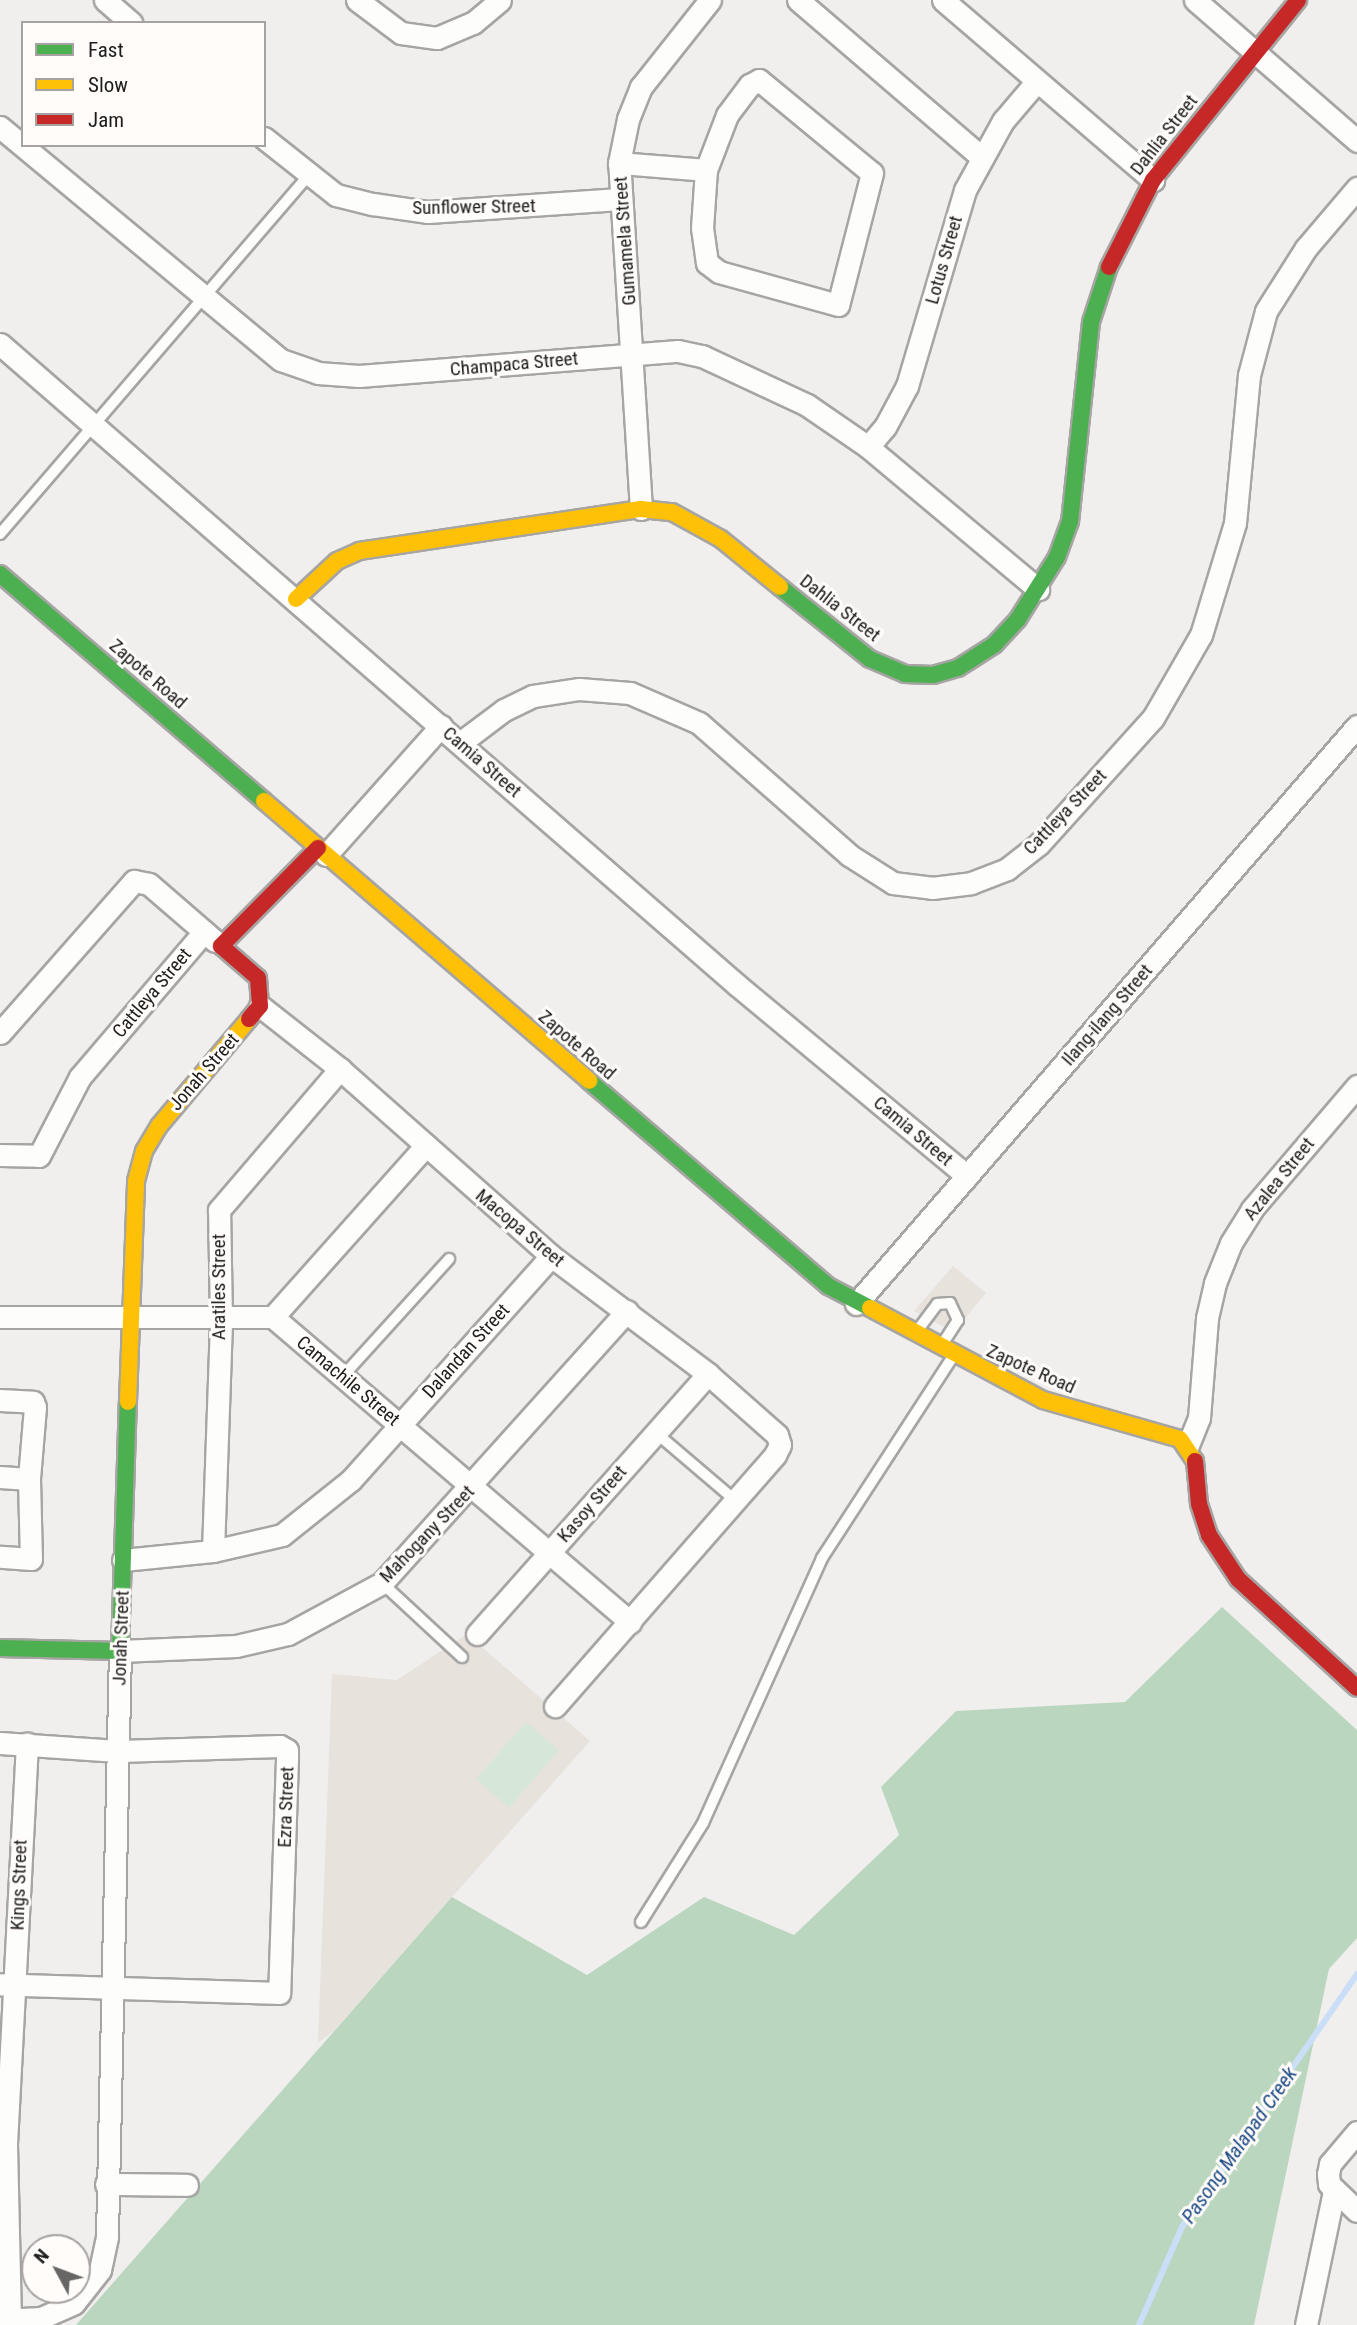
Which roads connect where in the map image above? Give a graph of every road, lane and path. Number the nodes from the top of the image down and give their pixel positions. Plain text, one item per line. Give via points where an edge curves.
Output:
1 (105, 0) edge
2 (357, 0) edge
3 (500, 0) edge
4 (710, 0) edge
5 (798, 0) edge
6 (943, 0) edge
7 (1195, 0) edge
8 (1298, 0) edge
9 (129, 21) edge
10 (1256, 53) junction
11 (1037, 80) junction
12 (0, 127) edge
13 (266, 140) edge
14 (1357, 141) edge
15 (21, 145) edge
16 (24, 147) edge
17 (981, 157) junction
18 (620, 163) junction
19 (706, 170) junction
20 (307, 176) junction
21 (1153, 180) junction
22 (1357, 188) edge
23 (620, 199) junction
24 (202, 298) junction
25 (0, 344) edge
26 (633, 354) junction
27 (93, 424) junction
28 (868, 447) junction
29 (641, 509) junction
30 (0, 534) edge
31 (0, 574) edge
32 (1038, 589) junction
33 (296, 599) junction
34 (441, 726) junction
35 (1357, 726) edge
36 (460, 743) junction
37 (322, 851) junction
38 (204, 932) junction
39 (220, 946) junction
40 (260, 1006) junction
41 (0, 1033) edge
42 (341, 1069) junction
43 (1357, 1086) edge
44 (426, 1146) junction
45 (0, 1155) edge
46 (967, 1176) junction
47 (551, 1256) junction
48 (449, 1259) dead end
49 (856, 1304) junction
50 (627, 1311) junction
51 (0, 1317) edge
52 (273, 1317) junction
53 (130, 1320) junction
54 (221, 1320) junction
55 (914, 1336) junction
56 (946, 1352) junction
57 (708, 1374) junction
58 (343, 1376) junction
59 (0, 1400) edge
60 (400, 1424) junction
61 (655, 1432) junction
62 (1188, 1445) junction
63 (0, 1477) edge
64 (29, 1479) junction
65 (473, 1487) junction
66 (736, 1501) junction
67 (213, 1551) junction
68 (548, 1554) junction
69 (0, 1557) edge
70 (123, 1560) junction
71 (382, 1583) junction
72 (630, 1622) junction
73 (477, 1634) dead end
74 (0, 1648) edge
75 (120, 1651) junction
76 (462, 1657) dead end
77 (1357, 1688) edge
78 (555, 1706) dead end
79 (0, 1743) edge
80 (27, 1744) junction
81 (118, 1751) junction
82 (0, 1830) edge
83 (22, 1831) junction
84 (9, 1904) edge
85 (641, 1923) dead end
86 (8, 1984) edge
87 (112, 1990) junction
88 (5, 2065) edge
89 (1357, 2132) edge
90 (3, 2144) edge
91 (106, 2184) junction
92 (187, 2185) dead end
93 (1334, 2191) junction
94 (1357, 2211) edge
95 (2, 2231) edge
96 (5, 2320) edge
97 (1306, 2325) edge

1 - 9 street
2 - 3 street via 401,33 437,38 472,23
4 - 18 street, Gumamela Street via 641,87 628,119
5 - 17 street
6 - 11 street
7 - 10 street
8 - 10 street, Dahlia Street
10 - 14 street
10 - 21 street, Dahlia Street
11 - 17 street, Lotus Street
11 - 21 street
12 - 15 street, Champaca Street
13 - 20 street, Sunflower Street
16 - 24 street, Champaca Street
17 - 28 street, Lotus Street via 955,216 908,386
18 - 19 street
18 - 23 street, Gumamela Street
19 - 19 street via 702,228 707,263 719,272 832,305 842,301 872,182 868,167 759,80 727,115
20 - 23 street, Sunflower Street via 337,195 428,212
20 - 24 lane
21 - 32 street, Dahlia Street via 1109,266 1091,322 1070,522
22 - 36 street, Cattleya Street via 1306,247 1266,311 1249,375 1235,523 1201,635 1153,718 1039,844 1007,869 971,883 932,888 893,883 849,855 699,723 630,693 579,689 533,696 504,710
23 - 26 street, Gumamela Street
24 - 26 street, Champaca Street via 281,359 318,373 359,376
24 - 27 lane
25 - 27 street, Camia Street
26 - 28 street, Champaca Street via 678,351 728,365 807,405
26 - 29 street, Gumamela Street
27 - 30 lane
27 - 33 street, Camia Street
28 - 32 street, Champaca Street
29 - 32 street, Dahlia Street via 672,512 697,522 833,633 870,659 905,674 933,675 967,663 994,645
29 - 33 street, Dahlia Street via 359,551 337,561
31 - 37 street, Zapote Road
33 - 34 street, Camia Street
34 - 36 street, Camia Street
34 - 37 street, Cattleya Street
35 - 46 street, Ilang-ilang Street
36 - 46 street, Camia Street via 737,985
37 - 39 street, Cattleya Street
37 - 49 street, Zapote Road via 788,1256
38 - 39 street, Cattleya Street
38 - 41 street via 141,880 134,881
38 - 45 street, Cattleya Street via 80,1077 39,1156
39 - 40 street via 258,978
40 - 42 street, Macopa Street
40 - 53 street, Jonah Street via 176,1104 144,1151 136,1181
42 - 44 street, Macopa Street
42 - 54 street, Aratiles Street via 219,1210
43 - 62 street, Azalea Street via 1252,1209 1231,1243 1207,1318 1199,1418
44 - 47 street, Macopa Street
44 - 52 street
46 - 49 street, Ilang-ilang Street
47 - 50 street, Macopa Street
47 - 60 street, Dalandan Street
48 - 58 lane
49 - 55 street, Zapote Road
50 - 57 street, Macopa Street
50 - 65 street, Mahogany Street
51 - 53 street
52 - 54 street
52 - 58 street, Camachile Street
53 - 54 street
53 - 70 street, Jonah Street
54 - 67 street, Aratiles Street
55 - 56 street, Zapote Road
55 - 56 lane via 937,1304 950,1303 958,1320
56 - 62 street, Zapote Road via 1043,1400 1172,1434
56 - 85 lane via 822,1558 703,1823
57 - 61 street, Kasoy Street
57 - 66 street, Macopa Street via 777,1435 780,1445
58 - 60 street, Camachile Street
59 - 64 street via 33,1402
60 - 65 street, Camachile Street
60 - 67 street, Dalandan Street via 351,1480 282,1535
61 - 66 lane
61 - 68 street, Kasoy Street
62 - 77 street via 1197,1464 1203,1520 1217,1549 1274,1617
63 - 64 street
64 - 69 street via 31,1559
65 - 68 street, Camachile Street
65 - 71 street, Mahogany Street
66 - 72 street
67 - 70 street, Dalandan Street
68 - 72 street, Camachile Street
68 - 73 street, Kasoy Street
70 - 75 street, Jonah Street
71 - 75 street, Mahogany Street via 288,1634 236,1646
71 - 76 lane
72 - 78 street
74 - 75 street
75 - 81 street, Jonah Street
79 - 80 street
80 - 81 street
80 - 83 street, Kings Street
81 - 87 street, Jonah Street
81 - 87 street, Ezra Street via 280,1746 287,1750 279,1993
82 - 83 street
83 - 84 street, Kings Street
84 - 86 street, Kings Street
86 - 87 street
86 - 88 street, Kings Street
87 - 91 street, Jonah Street
88 - 90 street, Kings Street
89 - 93 street via 1330,2164 1329,2184
90 - 95 street, Kings Street
91 - 92 street
91 - 96 street, Jonah Street via 107,2236 100,2270 74,2303 41,2318
93 - 94 street
93 - 97 street
95 - 96 street, Kings Street

